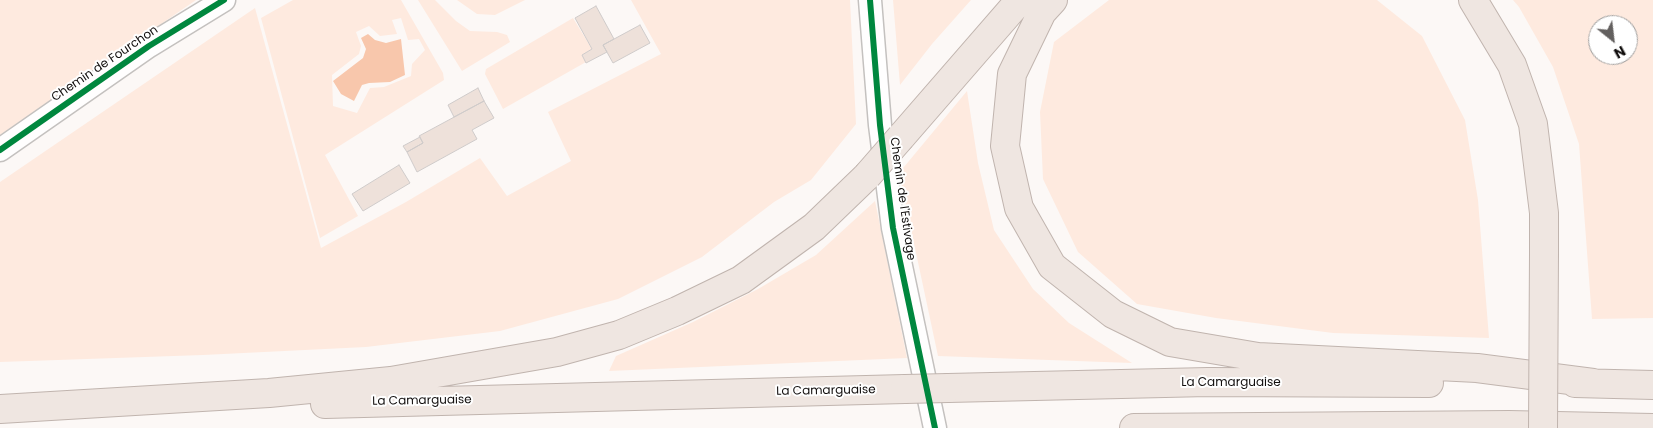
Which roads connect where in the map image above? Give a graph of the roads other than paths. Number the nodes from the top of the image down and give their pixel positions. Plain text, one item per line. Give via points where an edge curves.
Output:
1 (224, 0) edge
2 (870, 0) edge
3 (1020, 0) edge
4 (1053, 0) edge
5 (1473, 0) edge
6 (0, 150) edge
7 (1593, 383) junction
8 (1653, 385) edge
9 (0, 410) edge
10 (935, 428) edge
11 (1134, 428) edge
12 (1543, 428) edge
13 (1653, 428) edge

1 - 6 street, Chemin de Fourchon via 148,46
2 - 10 street, Chemin de l'Estivage via 880,125 893,228
3 - 9 highway, bridge via 867,176 814,228 740,280 660,318 557,352 391,381 269,393
4 - 7 highway via 1042,12 1012,74 1005,146 1019,208 1052,266 1113,314 1170,342 1258,357 1477,368
5 - 12 highway, bridge via 1512,64 1533,124 1544,213
7 - 8 highway, La Camarguaise
7 - 9 highway, La Camarguaise, bridge via 1208,382
11 - 13 highway via 1509,425

